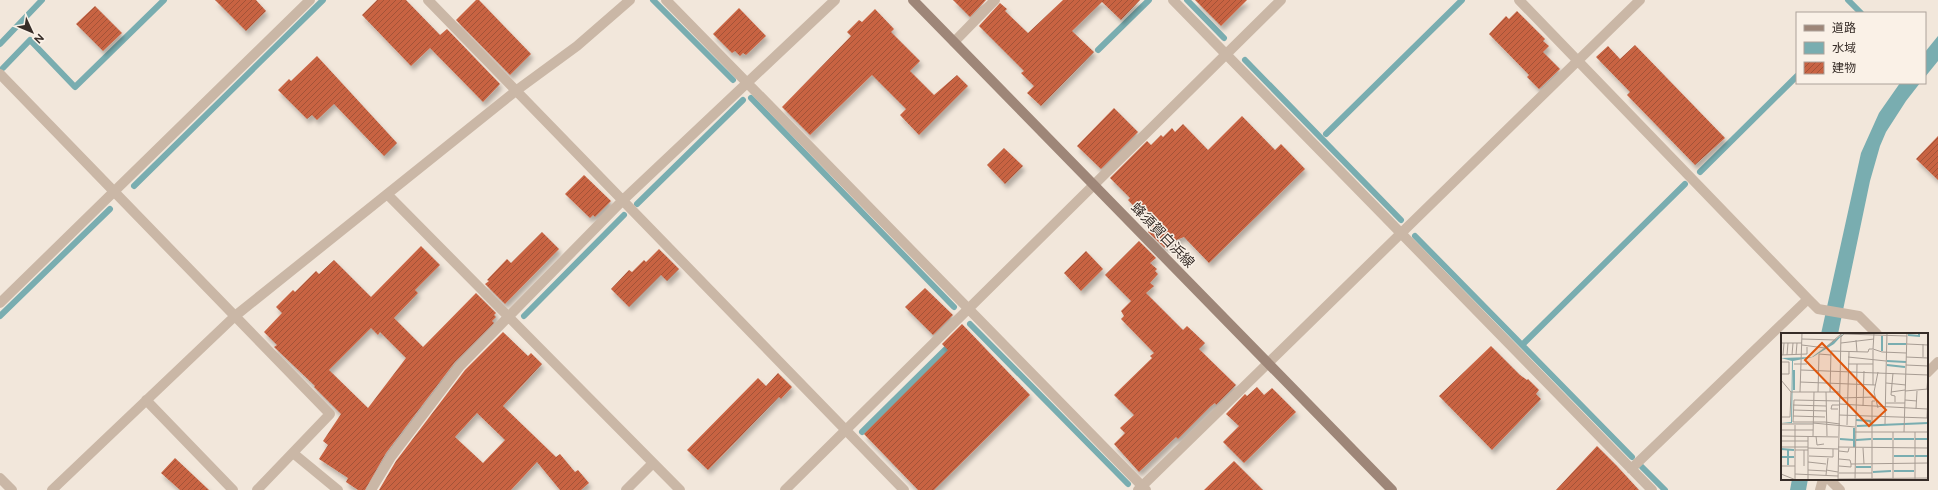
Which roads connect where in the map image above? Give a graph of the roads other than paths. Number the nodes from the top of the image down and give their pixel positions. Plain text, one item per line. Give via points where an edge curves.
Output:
1 (310, 0) edge
2 (428, 0) edge
3 (630, 0) edge
4 (666, 0) edge
5 (835, 0) edge
6 (913, 0) edge
7 (994, 0) edge
8 (1173, 0) edge
9 (1281, 0) edge
10 (1519, 0) edge
11 (1640, 0) edge
12 (954, 42) junction
13 (1226, 54) junction
14 (1579, 61) junction
15 (0, 74) edge
16 (748, 82) junction
17 (517, 90) junction
18 (1095, 185) junction
19 (114, 192) junction
20 (388, 195) junction
21 (623, 200) junction
22 (1401, 233) junction
23 (1808, 299) junction
24 (0, 303) edge
25 (970, 308) junction
26 (509, 315) junction
27 (235, 316) junction
28 (1876, 333) edge
29 (1267, 362) junction
30 (1938, 362) edge
31 (1928, 372) edge
32 (146, 400) junction
33 (846, 430) junction
34 (293, 453) junction
35 (653, 463) junction
36 (1631, 469) junction
37 (0, 478) edge
38 (1823, 480) edge
39 (1830, 480) edge
40 (1142, 489) edge
41 (12, 490) edge
42 (52, 490) edge
43 (233, 490) edge
44 (257, 490) edge
45 (338, 490) edge
46 (371, 490) edge
47 (626, 490) edge
48 (680, 490) edge
49 (785, 490) edge
50 (904, 490) edge
51 (1392, 490) edge
52 (1652, 490) edge
53 (1820, 490) edge
54 (1840, 490) edge

1 - 19 street
2 - 17 street
3 - 17 street via 577,46
4 - 16 street
5 - 16 street
6 - 12 main road, 蜂須賀白浜線
7 - 12 street
8 - 13 street
9 - 13 street
10 - 14 street
11 - 14 street
12 - 18 main road, 蜂須賀白浜線
13 - 18 street
13 - 22 street
14 - 22 street
14 - 23 street
15 - 19 street
16 - 21 street
16 - 25 street
17 - 20 street
17 - 21 street
18 - 25 street
18 - 29 main road, 蜂須賀白浜線
19 - 24 street
19 - 27 street
20 - 26 street
20 - 27 street
21 - 26 street
21 - 33 street
22 - 29 street
22 - 36 street
23 - 28 street via 1818,309 1859,316
23 - 36 street
25 - 33 street
25 - 40 street
26 - 35 street
26 - 46 street via 438,393 391,457
27 - 32 street
27 - 34 street via 330,414
29 - 40 street
29 - 51 main road, 蜂須賀白浜線
30 - 31 street
32 - 42 street
32 - 43 street
33 - 49 street
33 - 50 street
34 - 44 street
34 - 45 street
35 - 47 street
35 - 48 street
36 - 52 street
37 - 41 street
38 - 53 street
39 - 54 street

